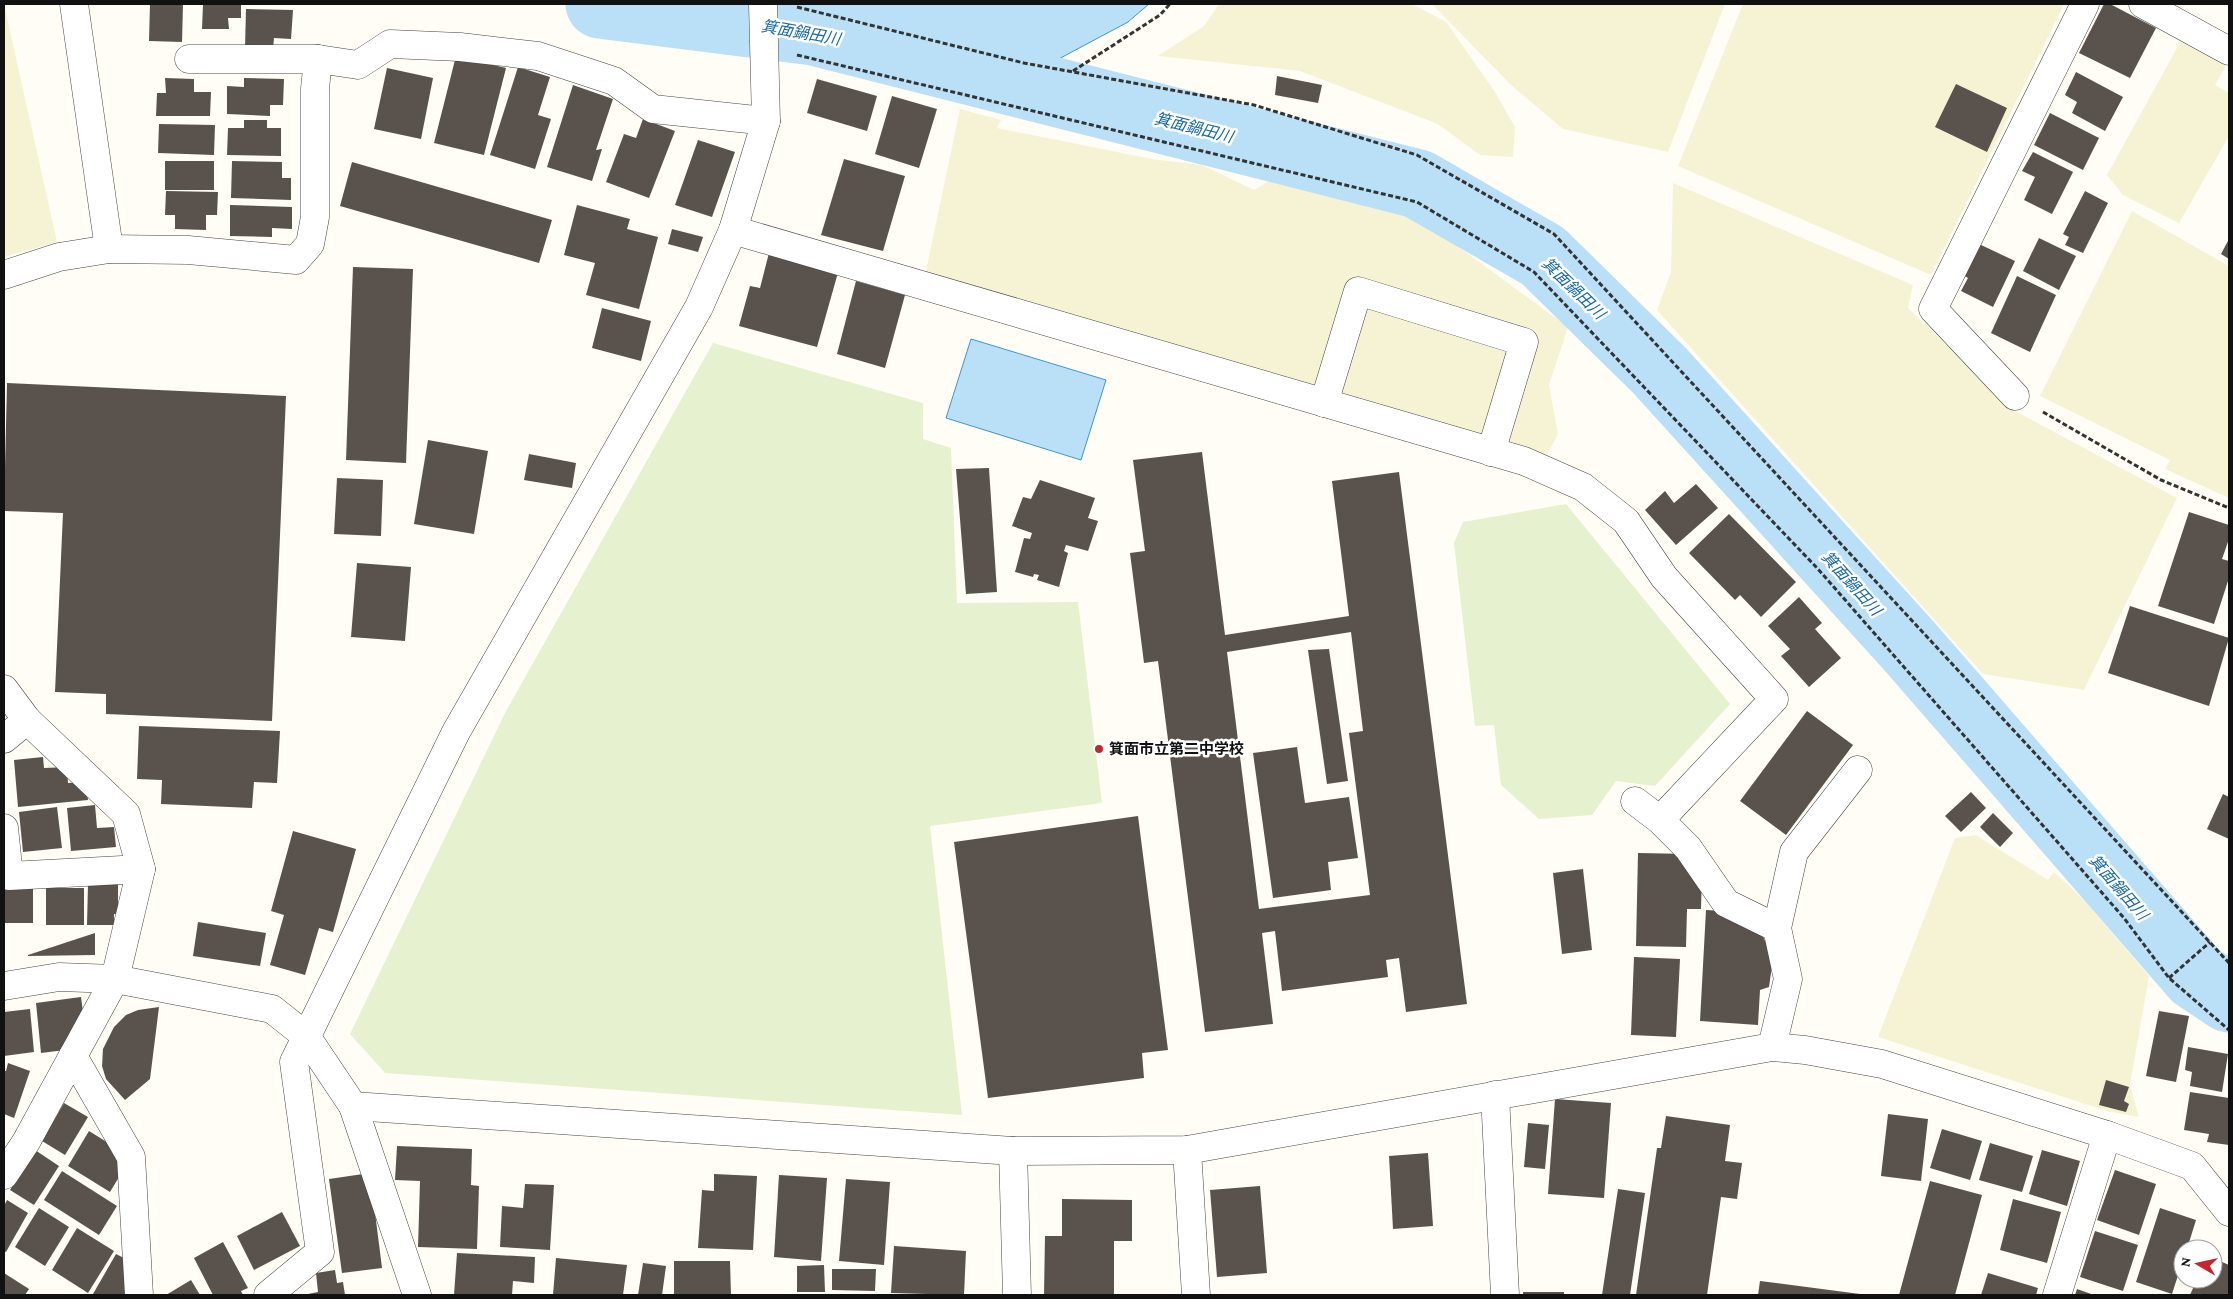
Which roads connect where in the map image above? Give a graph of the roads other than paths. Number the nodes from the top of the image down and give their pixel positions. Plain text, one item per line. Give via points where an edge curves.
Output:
1 (74, 4) edge
2 (763, 4) edge
3 (2085, 4) edge
4 (2143, 4) edge
5 (2229, 51) edge
6 (189, 59) dead end
7 (318, 59) junction
8 (766, 121) junction
9 (733, 230) junction
10 (109, 249) junction
11 (4, 275) edge
12 (2015, 396) road end
13 (1324, 403) junction
14 (1491, 452) junction
15 (4, 689) edge
16 (27, 720) junction
17 (4, 739) edge
18 (1858, 770) dead end
19 (1635, 801) dead end
20 (1660, 820) junction
21 (4, 828) edge
22 (141, 869) junction
23 (1777, 928) junction
24 (115, 979) junction
25 (4, 986) edge
26 (306, 1036) junction
27 (1772, 1047) junction
28 (73, 1056) junction
29 (1495, 1095) junction
30 (353, 1106) junction
31 (2108, 1135) junction
32 (1186, 1150) junction
33 (1013, 1151) junction
34 (4, 1175) edge
35 (2229, 1212) edge
36 (139, 1295) edge
37 (268, 1295) edge
38 (417, 1295) edge
39 (1017, 1295) edge
40 (1196, 1295) edge
41 (1506, 1295) edge
42 (2057, 1295) edge

1 - 10 street
2 - 8 street
3 - 12 street via 1933,309
4 - 5 street
6 - 7 street
7 - 8 street via 358,65 390,44 460,47 538,56 614,81 653,109
7 - 10 street via 315,217 310,244 296,260 188,250
8 - 9 street
9 - 13 street
9 - 26 street via 698,307 456,732
10 - 11 street via 59,257
13 - 14 street
13 - 14 street via 1358,291 1524,342
14 - 20 street via 1524,461 1583,487 1626,521 1664,577 1774,699
15 - 16 street
16 - 17 street
16 - 22 street via 126,814
18 - 23 street via 1794,852
19 - 20 street
20 - 23 street via 1688,848 1726,903
21 - 22 street via 9,876
22 - 24 street
23 - 27 street via 1788,979
24 - 25 street via 58,977
24 - 26 street via 272,1009
24 - 28 street
26 - 30 street
26 - 37 street via 294,1062 320,1252
27 - 29 street
27 - 31 street via 1882,1064
28 - 34 street
28 - 36 street via 131,1157
29 - 32 street
29 - 41 street
30 - 33 street
30 - 38 street
31 - 35 street via 2192,1166
31 - 42 street
32 - 33 street
32 - 40 street
33 - 39 street

